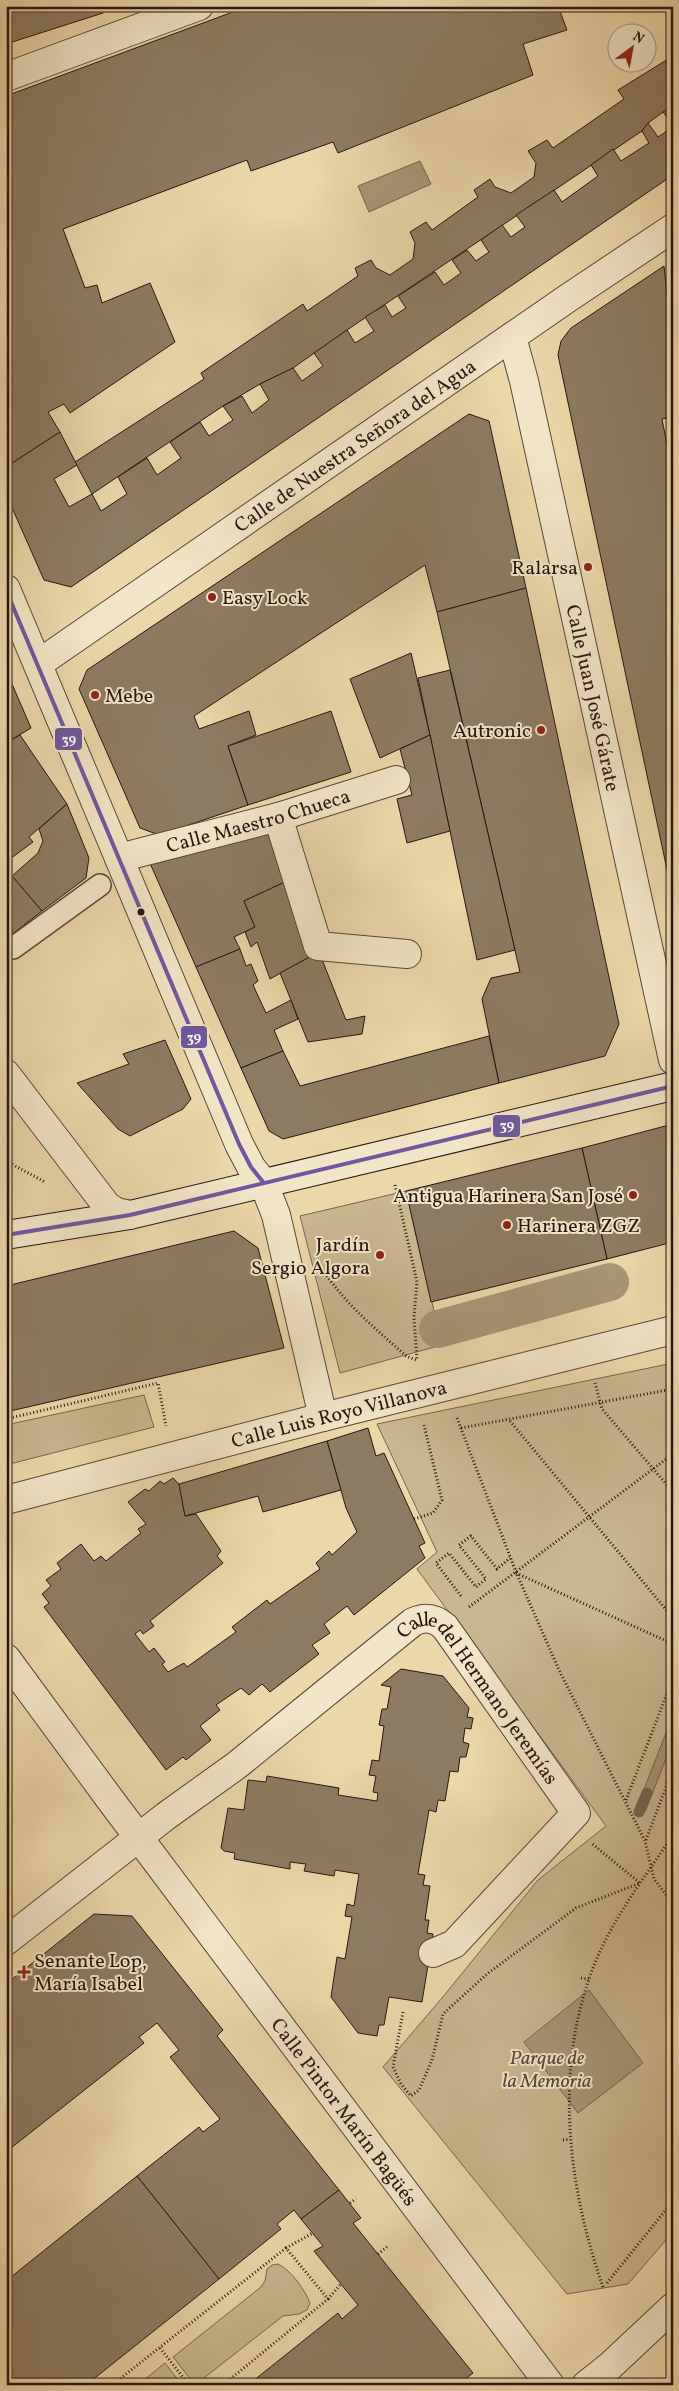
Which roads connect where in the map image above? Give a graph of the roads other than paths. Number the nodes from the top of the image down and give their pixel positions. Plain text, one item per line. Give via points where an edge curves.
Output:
1 (199, 6) edge
2 (156, 14) edge
3 (6, 77) edge
4 (673, 228) edge
5 (512, 337) junction
6 (6, 589) edge
7 (38, 664) junction
8 (396, 780) dead end
9 (278, 817) junction
10 (119, 858) junction
11 (100, 885) dead end
12 (13, 948) dead end
13 (407, 954) dead end
14 (673, 1060) edge
15 (6, 1074) edge
16 (673, 1086) edge
17 (263, 1182) junction
18 (130, 1215) junction
19 (6, 1235) edge
20 (673, 1330) edge
21 (323, 1417) junction
22 (6, 1500) edge
23 (6, 1658) edge
24 (139, 1838) junction
25 (6, 1941) edge
26 (433, 1953) dead end
27 (673, 2307) edge
28 (550, 2385) edge
29 (586, 2385) edge

1 - 2 street
2 - 3 street
4 - 5 street, Calle de Nuestra Señora del Agua
5 - 7 street, Calle de Nuestra Señora del Agua
5 - 14 street, Calle Juan José Gárate
6 - 7 street
7 - 10 street
8 - 9 street, Calle Maestro Chueca
9 - 10 street, Calle Maestro Chueca
9 - 13 street via 318,946
10 - 17 street via 239,1144
11 - 12 street
15 - 18 street via 108,1206 116,1212
16 - 17 street
17 - 18 street
17 - 21 street via 282,1236
18 - 19 street
20 - 21 street, Calle Luis Royo Villanova
21 - 22 street, Calle Luis Royo Villanova
23 - 24 street, Calle Pintor Marín Bagüés
24 - 25 street
24 - 26 street, Calle del Hermano Jeremías via 236,1765 413,1622 433,1618 445,1627 576,1813 454,1944
24 - 28 street, Calle Pintor Marín Bagüés
27 - 29 street

